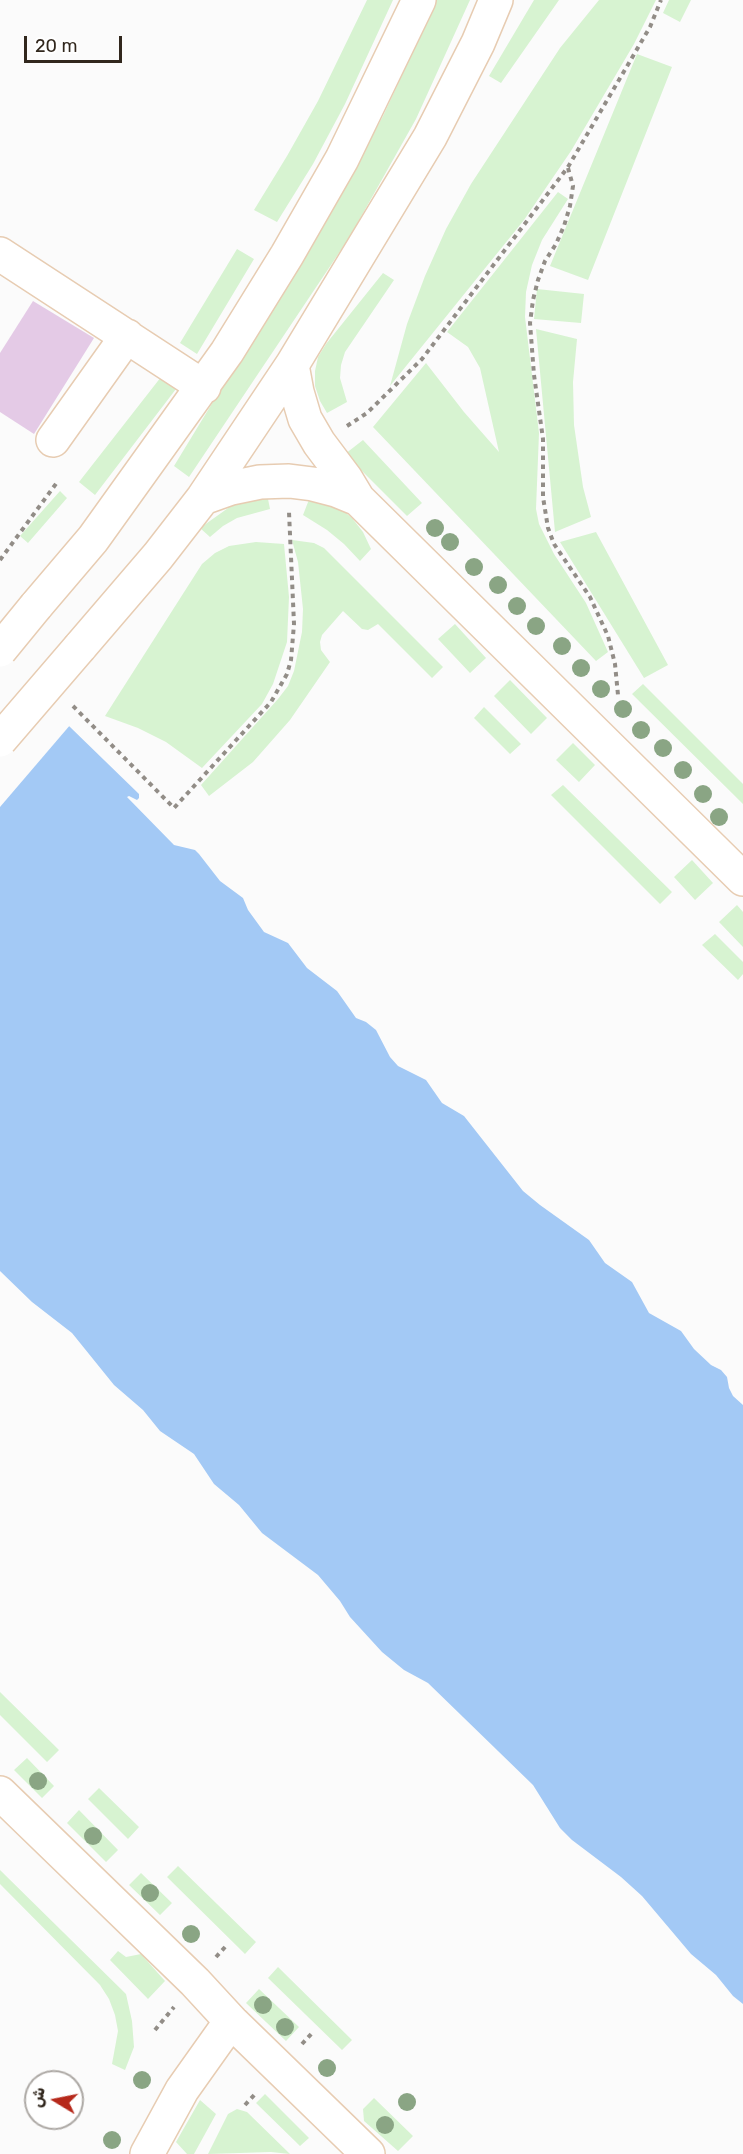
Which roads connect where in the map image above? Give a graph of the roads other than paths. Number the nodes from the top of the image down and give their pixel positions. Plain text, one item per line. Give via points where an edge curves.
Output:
1 (418, 0) edge
2 (496, 0) edge
3 (0, 254) edge
4 (127, 336) junction
5 (292, 365) junction
6 (204, 387) junction
7 (53, 440) dead end
8 (203, 498) junction
9 (358, 499) junction
10 (0, 650) edge
11 (0, 740) edge
12 (743, 879) edge
13 (0, 1793) edge
14 (231, 2021) junction
15 (147, 2154) edge
16 (368, 2154) edge

1 - 6 street via 342,159
2 - 5 street via 430,136
3 - 4 street
4 - 6 street
4 - 7 street
5 - 8 street
5 - 9 street via 305,418
6 - 10 street, bridge via 93,539
8 - 9 street via 260,482 289,481 324,487
8 - 11 street, bridge
9 - 12 street
13 - 14 street
14 - 15 street via 182,2090
14 - 16 street

